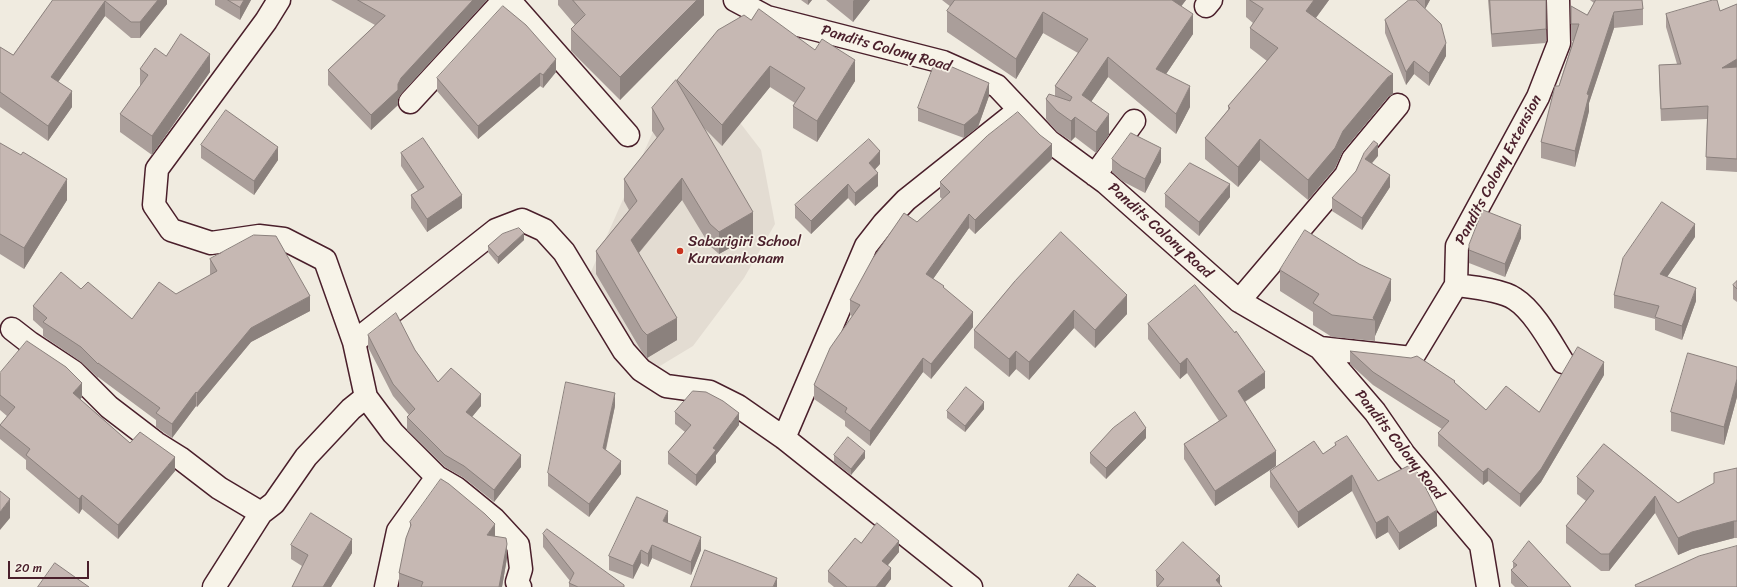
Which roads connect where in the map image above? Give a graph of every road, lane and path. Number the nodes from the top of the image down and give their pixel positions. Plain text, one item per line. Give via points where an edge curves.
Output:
1 (279, 0) edge
2 (504, 0) edge
3 (509, 0) edge
4 (735, 0) edge
5 (1558, 0) edge
6 (410, 102) dead end
7 (1398, 105) dead end
8 (1019, 110) junction
9 (1134, 121) dead end
10 (628, 135) dead end
11 (1096, 175) junction
12 (1456, 285) junction
13 (1239, 301) junction
14 (12, 329) dead end
15 (354, 342) junction
16 (1320, 348) junction
17 (1563, 362) dead end
18 (366, 397) junction
19 (784, 438) junction
20 (437, 477) junction
21 (261, 513) junction
22 (214, 587) edge
23 (386, 587) edge
24 (520, 587) edge
25 (972, 587) edge
26 (1488, 587) edge

1 - 15 street via 157,169 154,205 171,230 211,243 259,236 284,239 325,260
2 - 6 street
3 - 10 street
4 - 8 street, Pandits Colony Road via 768,17 943,62 997,86
5 - 12 street, Pandits Colony Extension via 1559,42 1538,97 1457,246
7 - 13 street via 1353,159 1346,175
8 - 11 street, Pandits Colony Road via 1049,141
8 - 19 street via 906,200 866,246
9 - 11 street
11 - 13 street, Pandits Colony Road
12 - 16 street, Pandits Colony Extension via 1412,358
12 - 17 street via 1482,288 1515,298 1537,321
13 - 16 street, Pandits Colony Road
14 - 21 street via 74,372 109,407 156,443
15 - 18 street
15 - 19 street via 496,230 522,220 544,230 564,252 624,350 641,370 666,386 710,392 738,406
16 - 26 street, Pandits Colony Road via 1375,412 1404,454 1481,545
18 - 20 street via 393,433
18 - 21 street via 351,409 306,457 274,503
19 - 25 street
20 - 23 street via 398,531
20 - 24 street via 456,488 494,519 518,545 521,569 517,582
21 - 22 street

